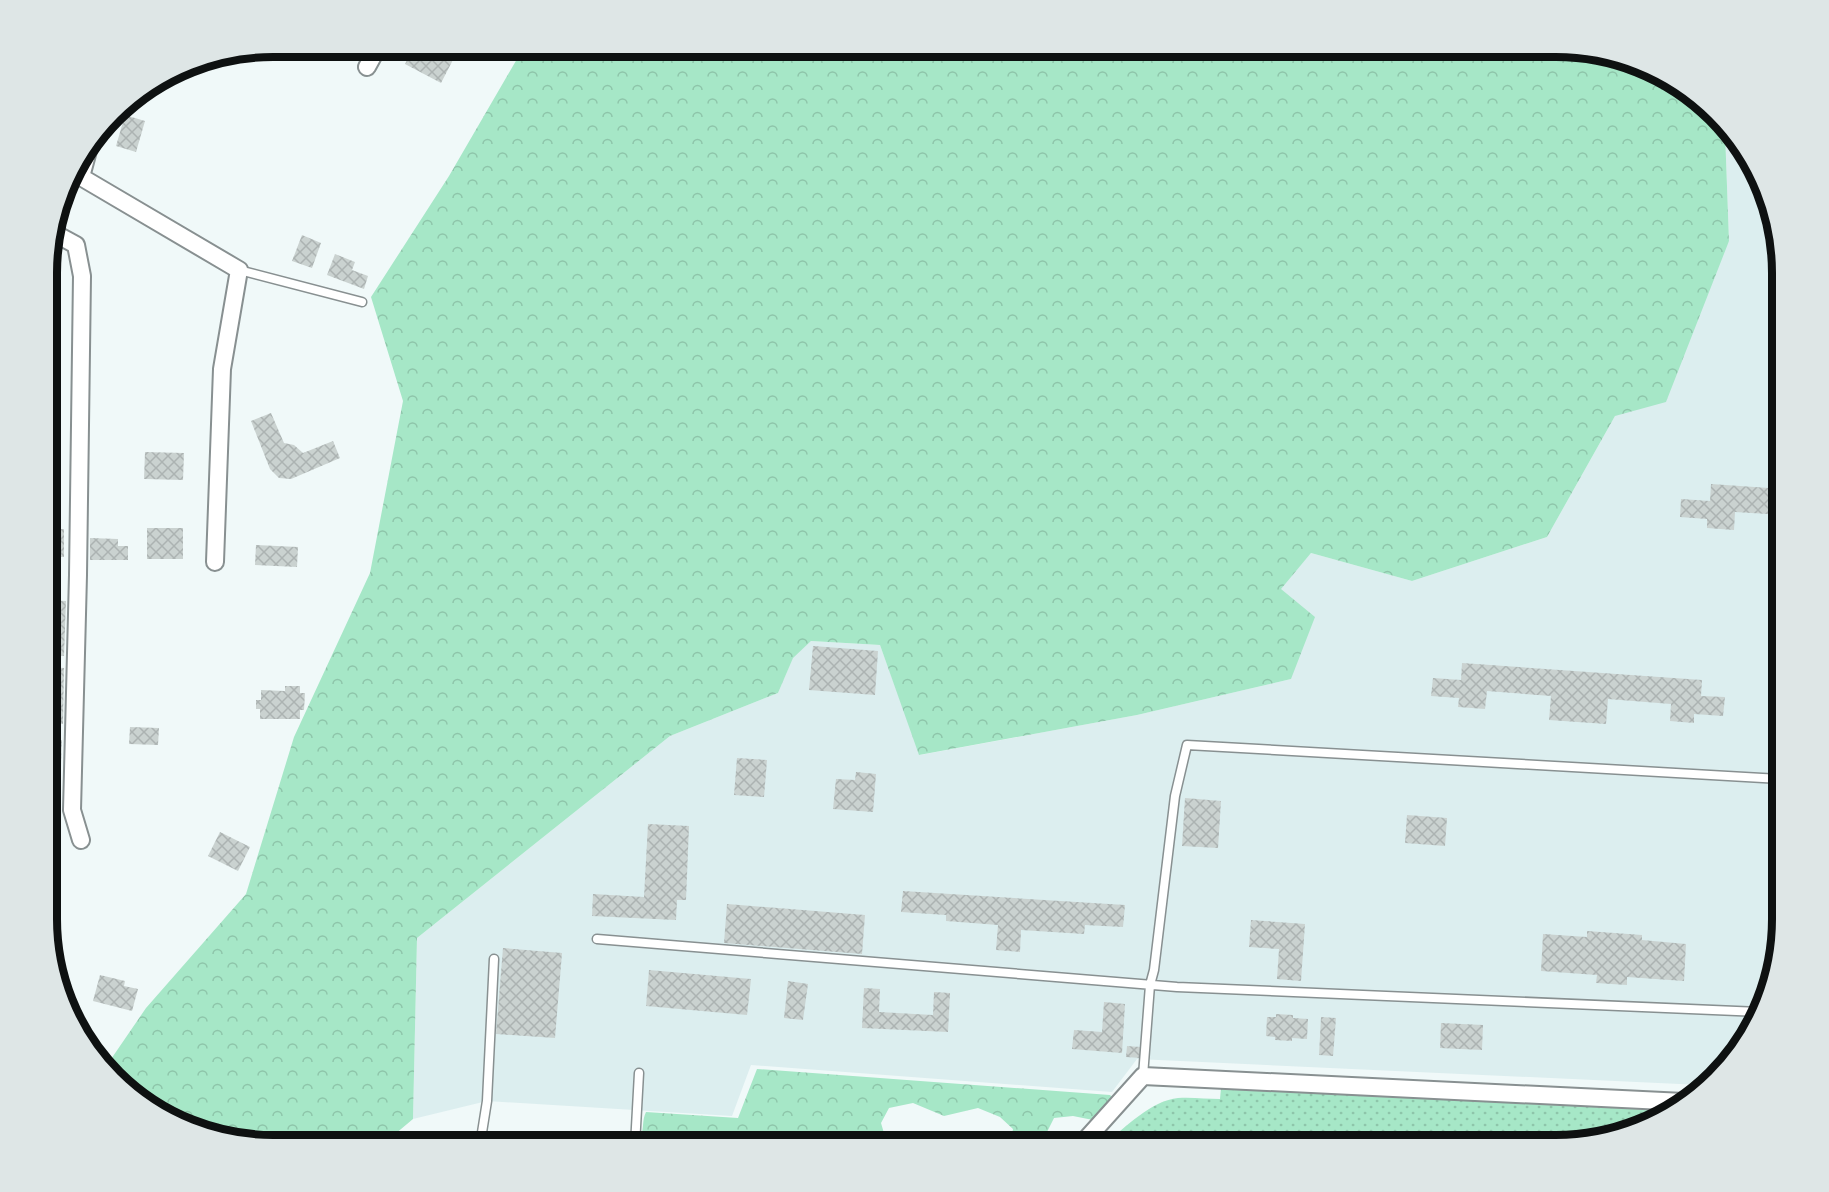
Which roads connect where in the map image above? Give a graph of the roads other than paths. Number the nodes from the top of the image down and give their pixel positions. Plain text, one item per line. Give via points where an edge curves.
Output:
1 (372, 57) edge
2 (367, 67) dead end
3 (79, 177) edge
4 (60, 236) edge
5 (239, 270) junction
6 (362, 302) dead end
7 (214, 562) dead end
8 (1772, 778) edge
9 (81, 840) dead end
10 (597, 939) dead end
11 (494, 959) dead end
12 (1150, 985) junction
13 (1752, 1012) edge
14 (639, 1073) dead end
15 (1143, 1076) junction
16 (1672, 1101) edge
17 (482, 1135) edge
18 (636, 1135) edge
19 (1090, 1135) edge

1 - 2 street
3 - 5 street
4 - 9 street via 76,245 82,276 72,810
5 - 6 lane
5 - 7 street via 222,369
8 - 12 lane via 1187,745 1175,796
10 - 12 lane
11 - 17 lane via 487,1101
12 - 13 lane
12 - 15 lane
14 - 18 lane
15 - 16 street
15 - 19 street

